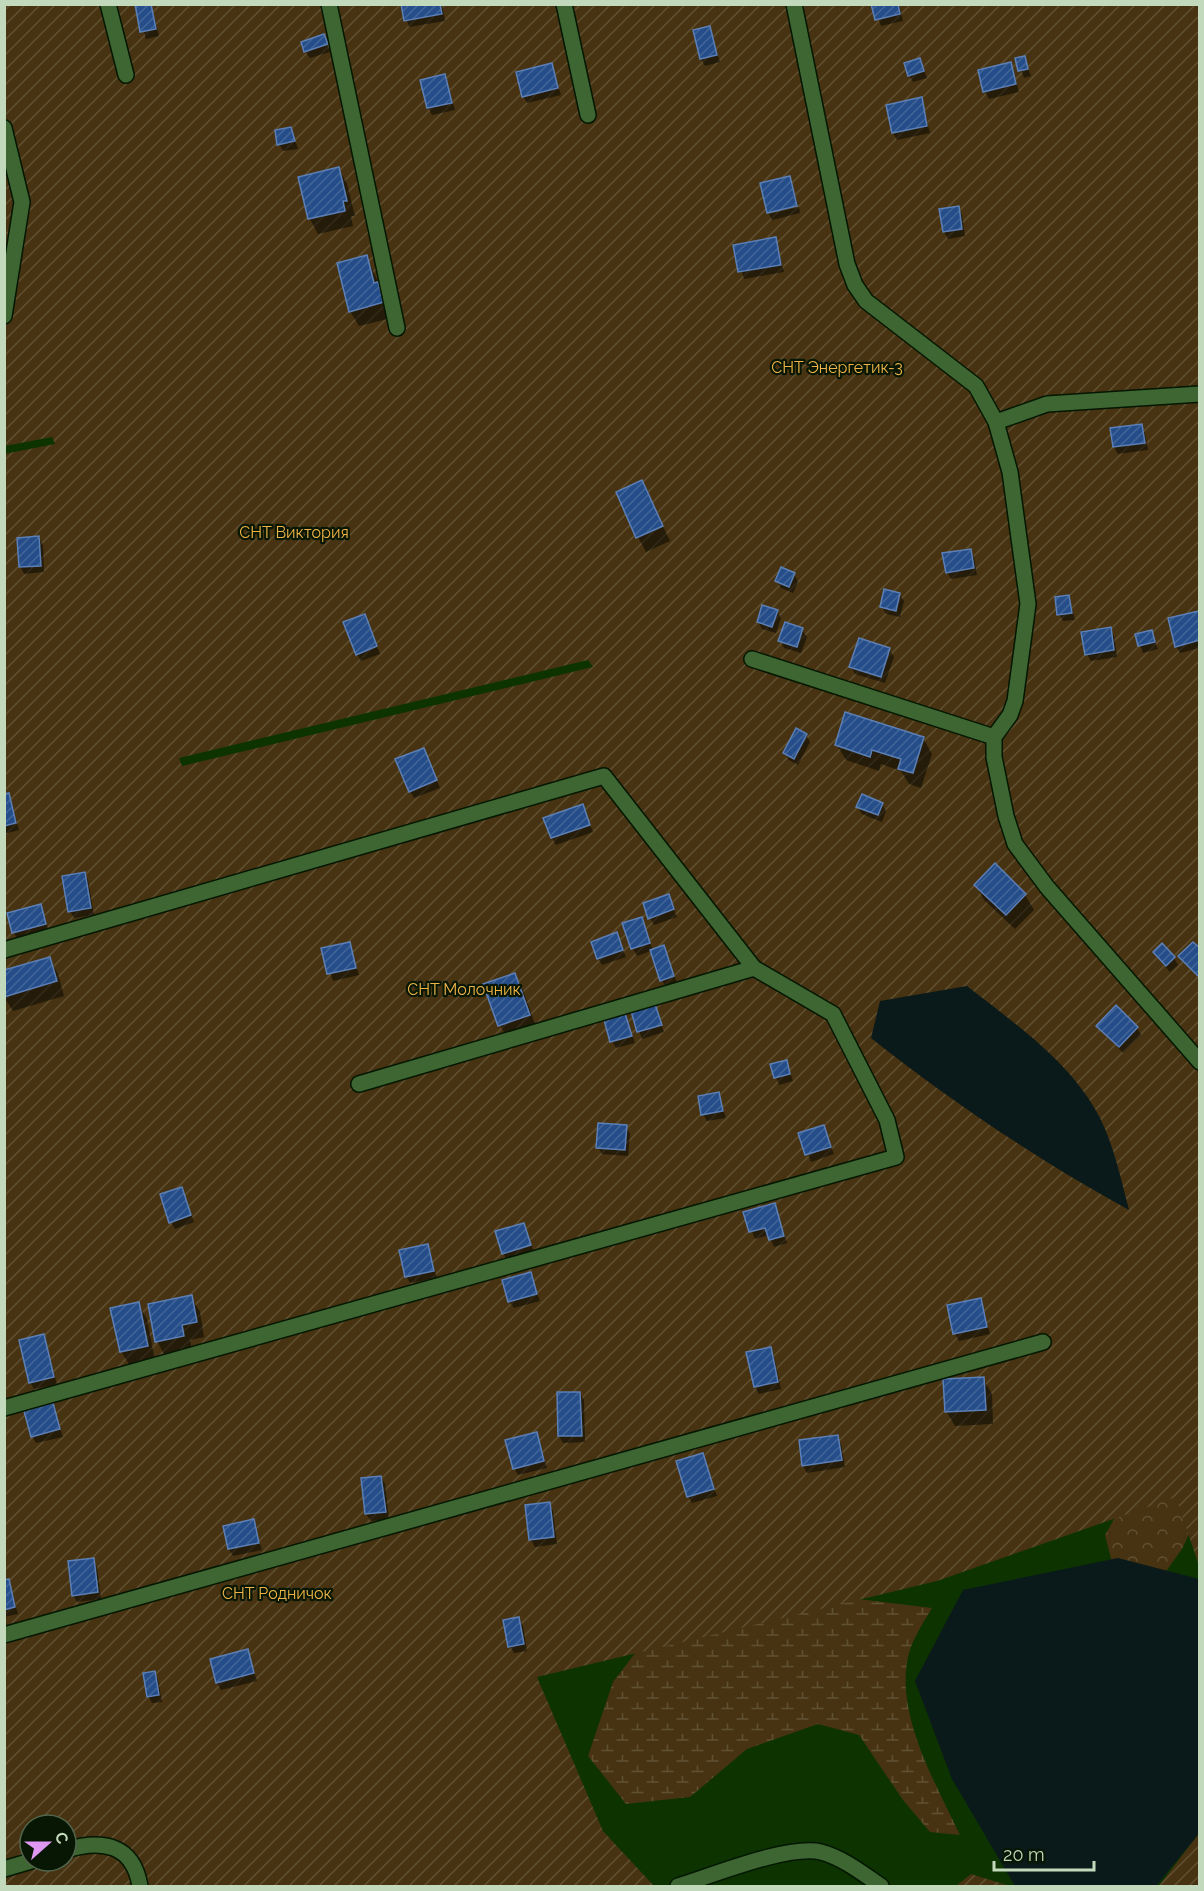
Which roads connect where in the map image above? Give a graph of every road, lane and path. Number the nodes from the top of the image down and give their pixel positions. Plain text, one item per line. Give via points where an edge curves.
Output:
1 (108, 4) edge
2 (329, 4) edge
3 (564, 4) edge
4 (794, 4) edge
5 (126, 75) dead end
6 (588, 115) dead end
7 (4, 128) edge
8 (4, 316) edge
9 (397, 328) dead end
10 (1200, 394) edge
11 (996, 422) junction
12 (752, 659) dead end
13 (994, 737) junction
14 (4, 950) edge
15 (754, 968) junction
16 (1200, 1062) edge
17 (359, 1084) dead end
18 (1043, 1342) dead end
19 (4, 1408) edge
20 (4, 1635) edge
21 (78, 1847) edge
22 (140, 1887) edge
23 (678, 1887) edge
24 (881, 1887) edge

1 - 5 lane
2 - 9 lane
3 - 6 lane
4 - 11 lane via 847,264 855,285 866,301 976,386
7 - 8 lane via 22,202
10 - 11 lane via 1047,404
11 - 13 lane via 1010,472 1028,604 1015,701
12 - 13 lane
13 - 16 lane via 994,758 1006,816 1026,862
14 - 15 lane via 604,776
15 - 17 lane
15 - 19 lane via 833,1014 886,1120 896,1158
18 - 20 lane
21 - 22 lane via 112,1846 128,1859 138,1874
23 - 24 lane via 806,1849 850,1864

